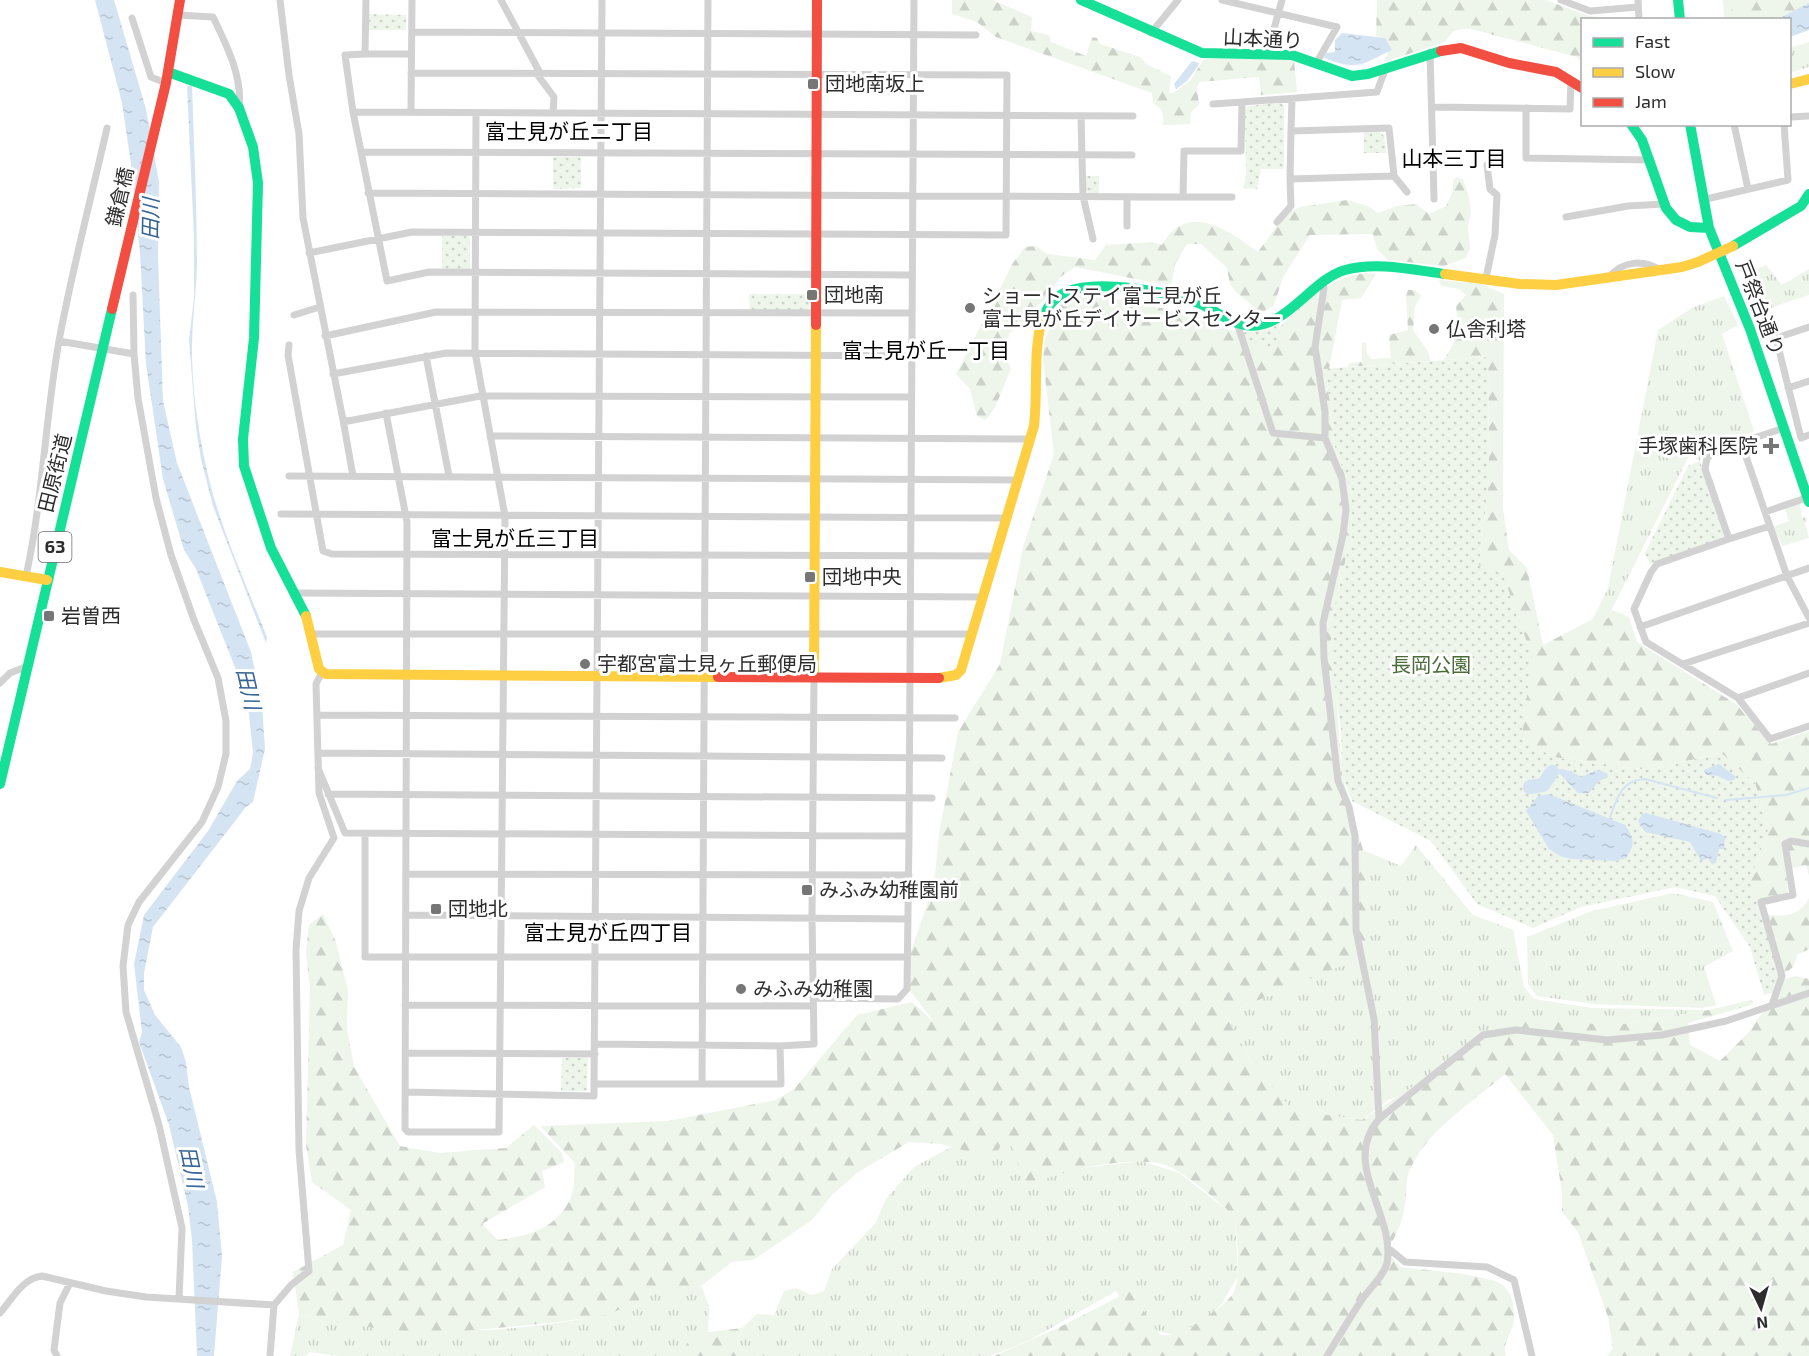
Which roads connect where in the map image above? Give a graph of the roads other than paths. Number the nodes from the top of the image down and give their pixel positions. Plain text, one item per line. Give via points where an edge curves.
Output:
1 (180, 0) edge
2 (280, 0) edge
3 (366, 0) edge
4 (412, 0) edge
5 (501, 0) edge
6 (602, 0) edge
7 (708, 0) edge
8 (817, 0) edge
9 (914, 0) edge
10 (1082, 0) edge
11 (1178, 0) edge
12 (1222, 0) edge
13 (1282, 0) edge
14 (1561, 0) edge
15 (1678, 0) edge
16 (1638, 3) edge
17 (178, 15) junction
18 (1278, 15) junction
19 (132, 18) dead end
20 (1639, 18) edge
21 (1680, 18) edge
22 (412, 32) junction
23 (519, 33) junction
24 (1151, 33) junction
25 (602, 34) junction
26 (708, 35) junction
27 (817, 35) junction
28 (914, 35) junction
29 (976, 35) dead end
30 (1430, 52) junction
31 (365, 54) junction
32 (411, 54) junction
33 (1267, 54) junction
34 (1317, 62) junction
35 (1386, 68) junction
36 (411, 73) junction
37 (538, 73) junction
38 (601, 75) junction
39 (707, 75) junction
40 (817, 75) junction
41 (914, 75) junction
42 (1809, 79) edge
43 (1571, 81) junction
44 (166, 82) junction
45 (1791, 84) edge
46 (1581, 86) edge
47 (1292, 100) junction
48 (1242, 102) junction
49 (1213, 104) dead end
50 (1432, 107) junction
51 (239, 108) junction
52 (1526, 108) junction
53 (353, 112) junction
54 (411, 112) junction
55 (476, 113) junction
56 (553, 113) junction
57 (601, 113) junction
58 (707, 114) junction
59 (816, 114) junction
60 (914, 115) junction
61 (1007, 115) junction
62 (1081, 116) junction
63 (1133, 116) dead end
64 (1809, 116) edge
65 (1791, 117) edge
66 (1632, 126) edge
67 (1694, 126) edge
68 (1734, 126) edge
69 (1784, 126) edge
70 (107, 128) dead end
71 (1291, 131) junction
72 (361, 152) junction
73 (476, 153) junction
74 (601, 154) junction
75 (816, 154) junction
76 (913, 154) junction
77 (707, 155) junction
78 (1082, 155) junction
79 (1132, 155) dead end
80 (1007, 156) junction
81 (1652, 160) junction
82 (1487, 165) dead end
83 (1394, 176) junction
84 (1290, 179) junction
85 (1748, 189) junction
86 (368, 192) junction
87 (476, 192) junction
88 (601, 192) junction
89 (1407, 192) dead end
90 (707, 193) junction
91 (816, 194) junction
92 (1809, 194) edge
93 (913, 195) junction
94 (1008, 196) junction
95 (1083, 196) junction
96 (1127, 197) junction
97 (1183, 197) junction
98 (1232, 197) dead end
99 (1434, 199) dead end
100 (1702, 200) junction
101 (1664, 204) junction
102 (1566, 217) dead end
103 (1277, 222) dead end
104 (1127, 226) dead end
105 (1709, 228) junction
106 (475, 232) junction
107 (600, 233) junction
108 (706, 234) junction
109 (816, 234) junction
110 (913, 235) junction
111 (377, 239) junction
112 (1093, 239) dead end
113 (309, 253) junction
114 (475, 272) junction
115 (600, 274) junction
116 (706, 274) junction
117 (816, 275) junction
118 (912, 275) junction
119 (1486, 278) junction
120 (1322, 281) junction
121 (134, 295) dead end
122 (320, 307) junction
123 (112, 310) joint
124 (475, 311) junction
125 (600, 313) junction
126 (912, 313) junction
127 (706, 314) junction
128 (815, 314) junction
129 (294, 315) dead end
130 (1237, 323) junction
131 (1809, 327) edge
132 (325, 336) junction
133 (59, 341) junction
134 (289, 345) dead end
135 (103, 348) junction
136 (475, 352) junction
137 (599, 352) junction
138 (134, 354) junction
139 (706, 354) junction
140 (815, 355) junction
141 (426, 356) junction
142 (912, 356) junction
143 (333, 374) junction
144 (1809, 381) edge
145 (1788, 388) junction
146 (483, 395) junction
147 (599, 396) junction
148 (706, 396) junction
149 (815, 396) junction
150 (911, 397) junction
151 (435, 404) junction
152 (386, 413) junction
153 (343, 420) junction
154 (1784, 428) junction
155 (1809, 435) edge
156 (490, 436) junction
157 (599, 437) junction
158 (705, 437) junction
159 (815, 437) junction
160 (911, 438) junction
161 (1324, 438) junction
162 (1030, 439) junction
163 (1742, 442) junction
164 (289, 476) dead end
165 (309, 476) junction
166 (353, 476) junction
167 (398, 476) junction
168 (448, 476) junction
169 (498, 476) junction
170 (705, 477) junction
171 (599, 478) junction
172 (815, 478) junction
173 (911, 479) junction
174 (1018, 480) junction
175 (1808, 499) edge
176 (1765, 512) junction
177 (281, 514) dead end
178 (315, 514) junction
179 (406, 515) junction
180 (505, 516) junction
181 (599, 516) junction
182 (705, 517) junction
183 (815, 517) junction
184 (911, 518) junction
185 (1006, 518) junction
186 (1770, 526) junction
187 (1729, 539) junction
188 (407, 554) junction
189 (505, 556) junction
190 (598, 556) junction
191 (705, 556) junction
192 (814, 556) junction
193 (910, 556) junction
194 (994, 556) junction
195 (1809, 568) edge
196 (0, 572) edge
197 (26, 576) junction
198 (1787, 576) junction
199 (47, 580) junction
200 (295, 593) junction
201 (407, 594) junction
202 (504, 595) junction
203 (598, 596) junction
204 (814, 596) junction
205 (705, 597) junction
206 (910, 597) junction
207 (982, 597) junction
208 (1809, 618) edge
209 (1809, 623) edge
210 (1640, 627) junction
211 (407, 633) junction
212 (311, 634) junction
213 (504, 634) junction
214 (598, 634) junction
215 (704, 634) junction
216 (971, 634) junction
217 (910, 635) junction
218 (814, 636) junction
219 (1683, 664) junction
220 (28, 666) junction
221 (321, 672) junction
222 (1809, 673) edge
223 (408, 674) junction
224 (503, 675) junction
225 (598, 675) junction
226 (704, 676) junction
227 (814, 676) junction
228 (910, 678) junction
229 (0, 683) edge
230 (1738, 698) junction
231 (317, 715) junction
232 (407, 715) junction
233 (503, 715) junction
234 (597, 715) junction
235 (704, 716) junction
236 (814, 717) junction
237 (955, 718) dead end
238 (909, 719) junction
239 (1809, 726) edge
240 (318, 753) junction
241 (407, 754) junction
242 (503, 755) junction
243 (597, 756) junction
244 (704, 757) junction
245 (813, 757) junction
246 (909, 758) junction
247 (942, 758) dead end
248 (318, 768) junction
249 (0, 784) edge
250 (502, 793) junction
251 (328, 794) junction
252 (406, 794) junction
253 (597, 795) junction
254 (703, 796) junction
255 (813, 796) junction
256 (909, 798) junction
257 (932, 798) dead end
258 (365, 833) junction
259 (406, 833) junction
260 (502, 833) junction
261 (597, 833) junction
262 (703, 834) junction
263 (813, 835) junction
264 (909, 836) junction
265 (1809, 844) edge
266 (502, 873) junction
267 (596, 873) junction
268 (406, 874) junction
269 (703, 875) junction
270 (909, 875) junction
271 (812, 876) junction
272 (406, 915) junction
273 (501, 915) junction
274 (595, 916) junction
275 (703, 916) junction
276 (812, 917) junction
277 (908, 919) junction
278 (405, 957) junction
279 (501, 957) junction
280 (907, 957) junction
281 (595, 958) junction
282 (702, 958) junction
283 (812, 958) junction
284 (1809, 993) edge
285 (813, 998) junction
286 (595, 1004) junction
287 (405, 1005) junction
288 (501, 1005) junction
289 (702, 1005) junction
290 (1772, 1005) junction
291 (813, 1006) junction
292 (595, 1044) junction
293 (702, 1045) junction
294 (780, 1046) junction
295 (406, 1053) junction
296 (500, 1054) junction
297 (595, 1054) junction
298 (594, 1084) junction
299 (702, 1084) junction
300 (406, 1092) junction
301 (500, 1094) junction
302 (1379, 1119) junction
303 (1388, 1248) junction
304 (70, 1283) junction
305 (180, 1299) junction
306 (274, 1305) junction
307 (0, 1313) edge
308 (57, 1356) edge
309 (270, 1356) edge
310 (1327, 1356) edge
311 (1532, 1356) edge

1 - 17 street, 63
2 - 113 street via 299,134 300,194
3 - 31 street
4 - 22 street
5 - 23 street
6 - 25 street
7 - 26 street
8 - 27 street
9 - 28 street
10 - 24 street, 山本通り
11 - 24 street
12 - 18 street
13 - 18 street
14 - 16 street via 1590,10
15 - 21 street
16 - 20 street
17 - 44 street, 63
17 - 51 street via 213,17 232,58
18 - 33 street
18 - 34 street via 1337,27
19 - 44 street via 152,77
22 - 23 street
22 - 32 street
23 - 25 street
23 - 37 street
24 - 33 street, 山本通り via 1202,53
25 - 26 street
25 - 38 street
26 - 27 street
26 - 39 street
27 - 28 street
27 - 40 street
28 - 29 street
28 - 41 street
30 - 35 street, 山本通り
30 - 43 street, 山本通り via 1471,50 1509,63 1556,72
30 - 50 street
31 - 32 street
31 - 53 street via 345,54
32 - 36 street
33 - 34 street, 山本通り
34 - 35 street, 山本通り via 1352,76
35 - 47 street via 1377,93
36 - 37 street
36 - 54 street
37 - 38 street
37 - 56 street via 554,97
38 - 39 street
38 - 57 street
39 - 40 street
39 - 58 street
40 - 41 street
40 - 59 street
41 - 60 street
41 - 61 street via 1007,75
42 - 45 street
43 - 46 street, 山本通り
43 - 52 street via 1570,109
44 - 51 street via 219,88
44 - 123 street, 鎌倉橋 / 63
47 - 48 street
47 - 71 street
48 - 49 street
48 - 97 street via 1240,151 1184,152
50 - 52 street
50 - 99 street
51 - 200 street via 253,147 258,183 254,338 243,439 244,466 266,533
52 - 81 street via 1526,158
53 - 54 street
53 - 72 street
54 - 55 street
55 - 56 street
55 - 73 street
56 - 57 street
57 - 58 street
57 - 74 street
58 - 59 street
58 - 77 street
59 - 60 street
59 - 75 street
60 - 61 street
60 - 76 street
61 - 62 street
61 - 80 street
62 - 63 street
62 - 78 street
64 - 65 street
66 - 81 street
67 - 100 street, 戸祭台通り
68 - 85 street
69 - 85 street via 1788,180
70 - 133 street
71 - 83 street via 1389,128
71 - 84 street
72 - 73 street
72 - 86 street
73 - 74 street
73 - 87 street
74 - 77 street
74 - 88 street
75 - 76 street
75 - 77 street
75 - 91 street
76 - 80 street
76 - 93 street
77 - 90 street
78 - 79 street
78 - 80 street
78 - 95 street
80 - 94 street
81 - 101 street
82 - 119 street via 1490,189 1497,195 1495,235
83 - 84 street
83 - 89 street
84 - 103 street via 1291,206
85 - 100 street
86 - 87 street
86 - 111 street
87 - 88 street
87 - 106 street
88 - 90 street
88 - 107 street
90 - 91 street
90 - 108 street
91 - 93 street
91 - 109 street
92 - 119 street, bridge via 1800,206 1698,262 1538,286
93 - 94 street
93 - 110 street
94 - 95 street
94 - 110 street via 1006,235
95 - 96 street
95 - 112 street
96 - 97 street
96 - 104 street
97 - 98 street
100 - 105 street, 戸祭台通り
101 - 102 street
101 - 105 street via 1669,216 1683,227
105 - 154 street, 戸祭台通り
106 - 107 street
106 - 111 street via 412,232
106 - 114 street
107 - 108 street
107 - 115 street
108 - 109 street
108 - 116 street
109 - 110 street
109 - 117 street
110 - 118 street
111 - 113 street
111 - 114 street via 387,281 429,272
113 - 122 street
114 - 115 street
114 - 124 street
115 - 116 street
115 - 125 street
116 - 117 street
116 - 127 street
117 - 118 street
117 - 128 street
118 - 126 street
119 - 120 street via 1363,267 1343,270
120 - 130 street via 1279,318 1250,326
120 - 161 street via 1316,347 1325,412
121 - 138 street
122 - 129 street
122 - 132 street
123 - 135 street, 田原街道 / 63
124 - 125 street
124 - 132 street via 436,312
124 - 136 street
125 - 127 street
125 - 137 street
126 - 128 street
126 - 142 street
127 - 128 street
127 - 139 street
128 - 140 street
130 - 161 street via 1273,433
130 - 162 street via 1198,304 1165,294 1081,287 1064,293 1048,306 1040,325 1036,345 1038,395
131 - 145 street via 1776,338
132 - 143 street
133 - 135 street
133 - 197 street
134 - 165 street
135 - 138 street
135 - 199 street, 田原街道 / 63
136 - 137 street
136 - 141 street
136 - 146 street
137 - 139 street
137 - 147 street
138 - 305 street via 156,498 171,555 218,678 226,721 226,754 218,787 202,822 139,902 128,925 123,966 126,1012 159,1125 182,1228
139 - 140 street
139 - 148 street
140 - 142 street
140 - 149 street
141 - 143 street
141 - 151 street
142 - 150 street
143 - 153 street
144 - 145 street
145 - 155 street via 1801,438
146 - 147 street
146 - 151 street
146 - 156 street
147 - 148 street
147 - 157 street
148 - 149 street
148 - 158 street
149 - 150 street
149 - 159 street
150 - 160 street
151 - 152 street
151 - 168 street
152 - 153 street
152 - 167 street
153 - 166 street
154 - 163 street
154 - 175 street, 戸祭台通り
156 - 157 street
156 - 169 street
157 - 158 street
157 - 171 street
158 - 159 street
158 - 170 street
159 - 160 street
159 - 172 street
160 - 162 street
160 - 173 street
161 - 302 street via 1342,479 1346,510 1323,623 1324,658 1338,781 1355,836 1356,930 1374,1019
162 - 174 street
163 - 176 street
163 - 187 street via 1714,451 1707,458 1705,469
164 - 165 street
165 - 166 street
165 - 178 street
166 - 167 street
167 - 168 street
167 - 179 street
168 - 169 street
169 - 171 street
169 - 180 street
170 - 171 street
170 - 172 street
170 - 182 street
171 - 181 street
172 - 173 street
172 - 183 street
173 - 174 street
173 - 184 street
174 - 185 street
175 - 176 street
176 - 186 street
177 - 178 street
178 - 179 street
178 - 188 street via 323,550 332,554
179 - 180 street
179 - 188 street
180 - 181 street
180 - 189 street
181 - 182 street
181 - 190 street
182 - 183 street
182 - 191 street
183 - 184 street
183 - 192 street
184 - 185 street
184 - 193 street
185 - 194 street
186 - 187 street
186 - 198 street
187 - 210 street via 1657,564 1634,609
188 - 189 street
188 - 201 street
189 - 190 street
189 - 202 street
190 - 191 street
190 - 203 street
191 - 192 street
191 - 205 street
192 - 193 street
192 - 204 street
193 - 194 street
193 - 206 street
194 - 207 street
195 - 198 street
196 - 197 street
197 - 199 street
198 - 208 street
198 - 210 street
199 - 220 street, 田原街道 / 63
200 - 201 street
200 - 212 street
201 - 202 street
201 - 211 street
202 - 203 street
202 - 213 street
203 - 205 street
203 - 214 street
204 - 205 street
204 - 206 street
204 - 218 street
205 - 215 street
206 - 207 street
206 - 217 street
207 - 216 street
209 - 219 street
210 - 219 street via 1646,642
211 - 212 street
211 - 213 street
211 - 223 street
212 - 221 street
213 - 214 street
213 - 224 street
214 - 215 street
214 - 225 street
215 - 218 street
215 - 226 street
216 - 217 street
216 - 228 street via 956,675
217 - 218 street
217 - 228 street
218 - 227 street
219 - 230 street
220 - 229 street via 10,673
220 - 249 street, 田原街道 / 63
221 - 223 street
221 - 231 street via 316,684
222 - 230 street
223 - 224 street
223 - 232 street
224 - 225 street
224 - 233 street
225 - 226 street
225 - 234 street
226 - 227 street
226 - 235 street
227 - 228 street
227 - 236 street
228 - 238 street
230 - 239 street via 1770,739
231 - 232 street
231 - 240 street
232 - 233 street
232 - 241 street
233 - 234 street
233 - 242 street
234 - 235 street
234 - 243 street
235 - 236 street
235 - 244 street
236 - 238 street
236 - 245 street
237 - 238 street
238 - 246 street
240 - 241 street
240 - 248 street
241 - 242 street
241 - 252 street
242 - 243 street
242 - 250 street
243 - 244 street
243 - 253 street
244 - 245 street
244 - 254 street
245 - 246 street
245 - 255 street
246 - 247 street
246 - 256 street
248 - 251 street
248 - 306 street via 319,793 334,838 309,878 299,911 296,950 299,1150 309,1271
250 - 252 street
250 - 253 street
250 - 260 street
251 - 252 street
251 - 258 street via 345,833
252 - 259 street
253 - 254 street
253 - 261 street
254 - 255 street
254 - 262 street
255 - 256 street
255 - 263 street
256 - 257 street
256 - 264 street
258 - 259 street
258 - 278 street via 364,957
259 - 260 street
259 - 268 street
260 - 261 street
260 - 266 street
261 - 262 street
261 - 267 street
262 - 263 street
262 - 269 street
263 - 264 street
263 - 271 street
264 - 270 street
265 - 290 street via 1785,844 1793,895 1761,902 1782,976
266 - 267 street
266 - 268 street
266 - 273 street
267 - 269 street
267 - 274 street
268 - 272 street
269 - 271 street
269 - 275 street
270 - 271 street
270 - 277 street
271 - 276 street
272 - 273 street
272 - 278 street
273 - 274 street
273 - 279 street
274 - 275 street
274 - 281 street
275 - 276 street
275 - 282 street
276 - 277 street
276 - 283 street
277 - 280 street
278 - 279 street
278 - 287 street
279 - 281 street
279 - 288 street
280 - 283 street
280 - 285 street via 907,990 898,999
281 - 282 street
281 - 286 street
282 - 283 street
282 - 289 street
283 - 285 street
284 - 290 street
285 - 291 street
286 - 288 street
286 - 289 street
286 - 292 street
287 - 288 street
287 - 295 street
288 - 296 street
289 - 291 street
289 - 293 street
290 - 302 street via 1726,1021 1662,1035 1607,1040 1515,1030 1482,1035
291 - 294 street via 814,1044
292 - 293 street
292 - 297 street
293 - 294 street
293 - 299 street
294 - 299 street via 781,1084
295 - 296 street
295 - 300 street
296 - 297 street
296 - 301 street
297 - 298 street
298 - 299 street
298 - 301 street via 594,1096
300 - 301 street
300 - 301 street via 408,1132 499,1132
302 - 303 street via 1364,1147 1370,1186
303 - 310 street via 1386,1266
303 - 311 street via 1405,1262 1487,1267 1514,1280
304 - 305 street
304 - 307 street via 35,1277
304 - 308 street via 60,1303 54,1350
305 - 306 street
306 - 309 street

